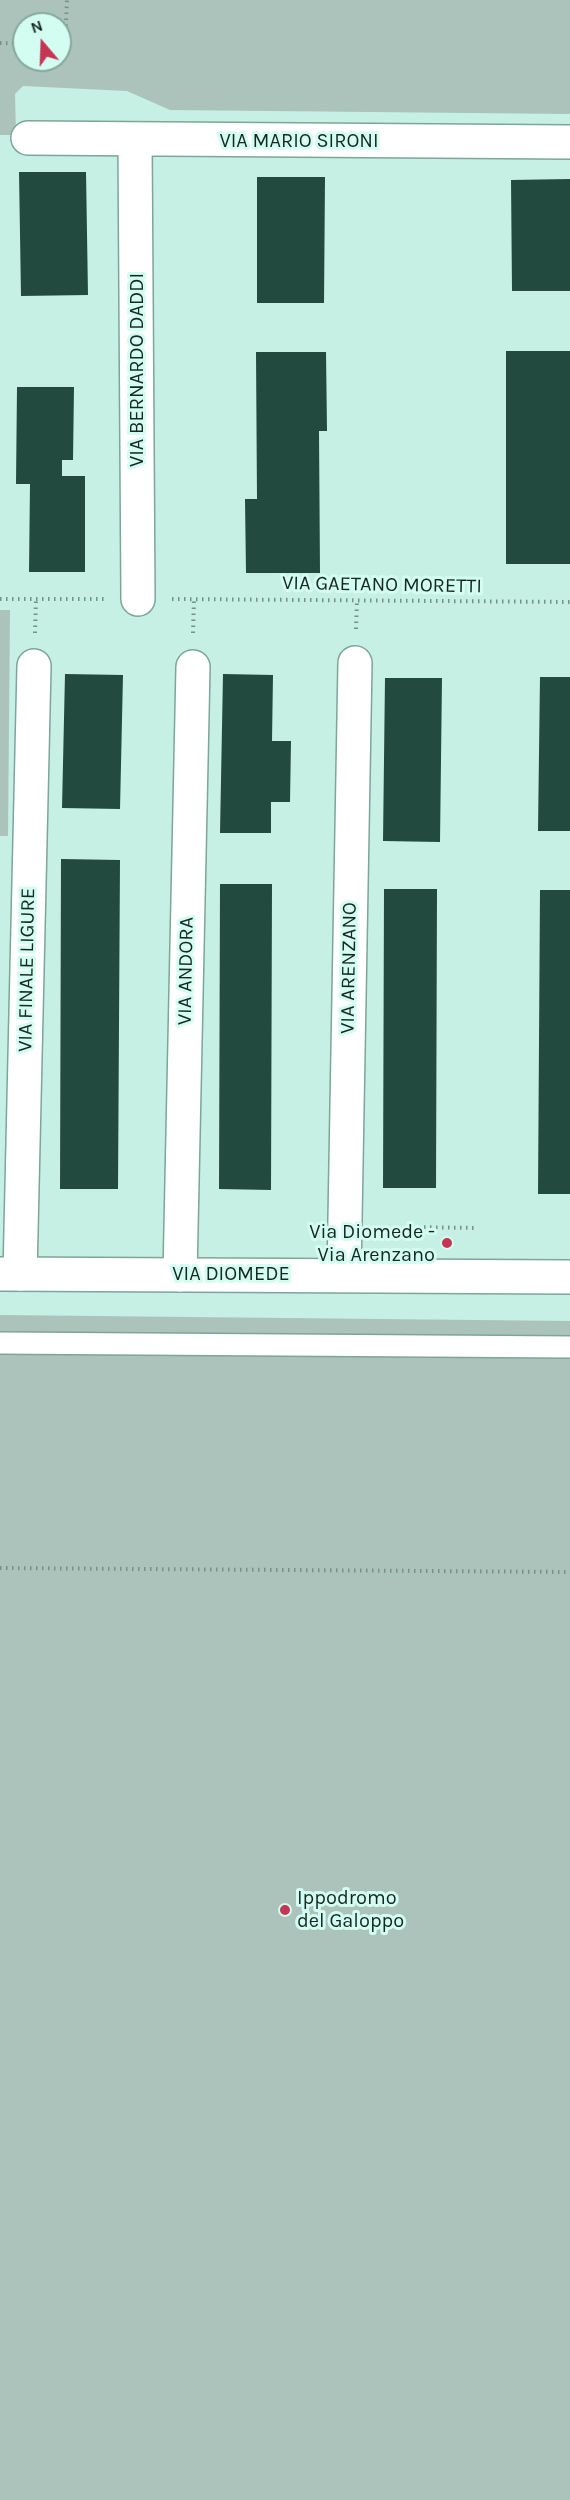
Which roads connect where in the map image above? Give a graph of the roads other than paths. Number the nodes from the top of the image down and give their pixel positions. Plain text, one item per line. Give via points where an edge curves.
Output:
1 (28, 138) dead end
2 (135, 140) junction
3 (570, 142) edge
4 (138, 599) road end
5 (355, 663) dead end
6 (34, 666) dead end
7 (193, 667) dead end
8 (10, 1274) edge
9 (344, 1274) junction
10 (180, 1275) junction
11 (570, 1277) edge
12 (0, 1343) edge
13 (570, 1347) edge

1 - 2 street, VIA MARIO SIRONI
2 - 3 street, VIA MARIO SIRONI
2 - 4 street, VIA BERNARDO DADDI
5 - 9 street, VIA ARENZANO
6 - 8 street, VIA FINALE LIGURE
7 - 10 street, VIA ANDORA
8 - 10 street, VIA DIOMEDE
9 - 10 street, VIA DIOMEDE
9 - 11 street, VIA DIOMEDE
12 - 13 lane

